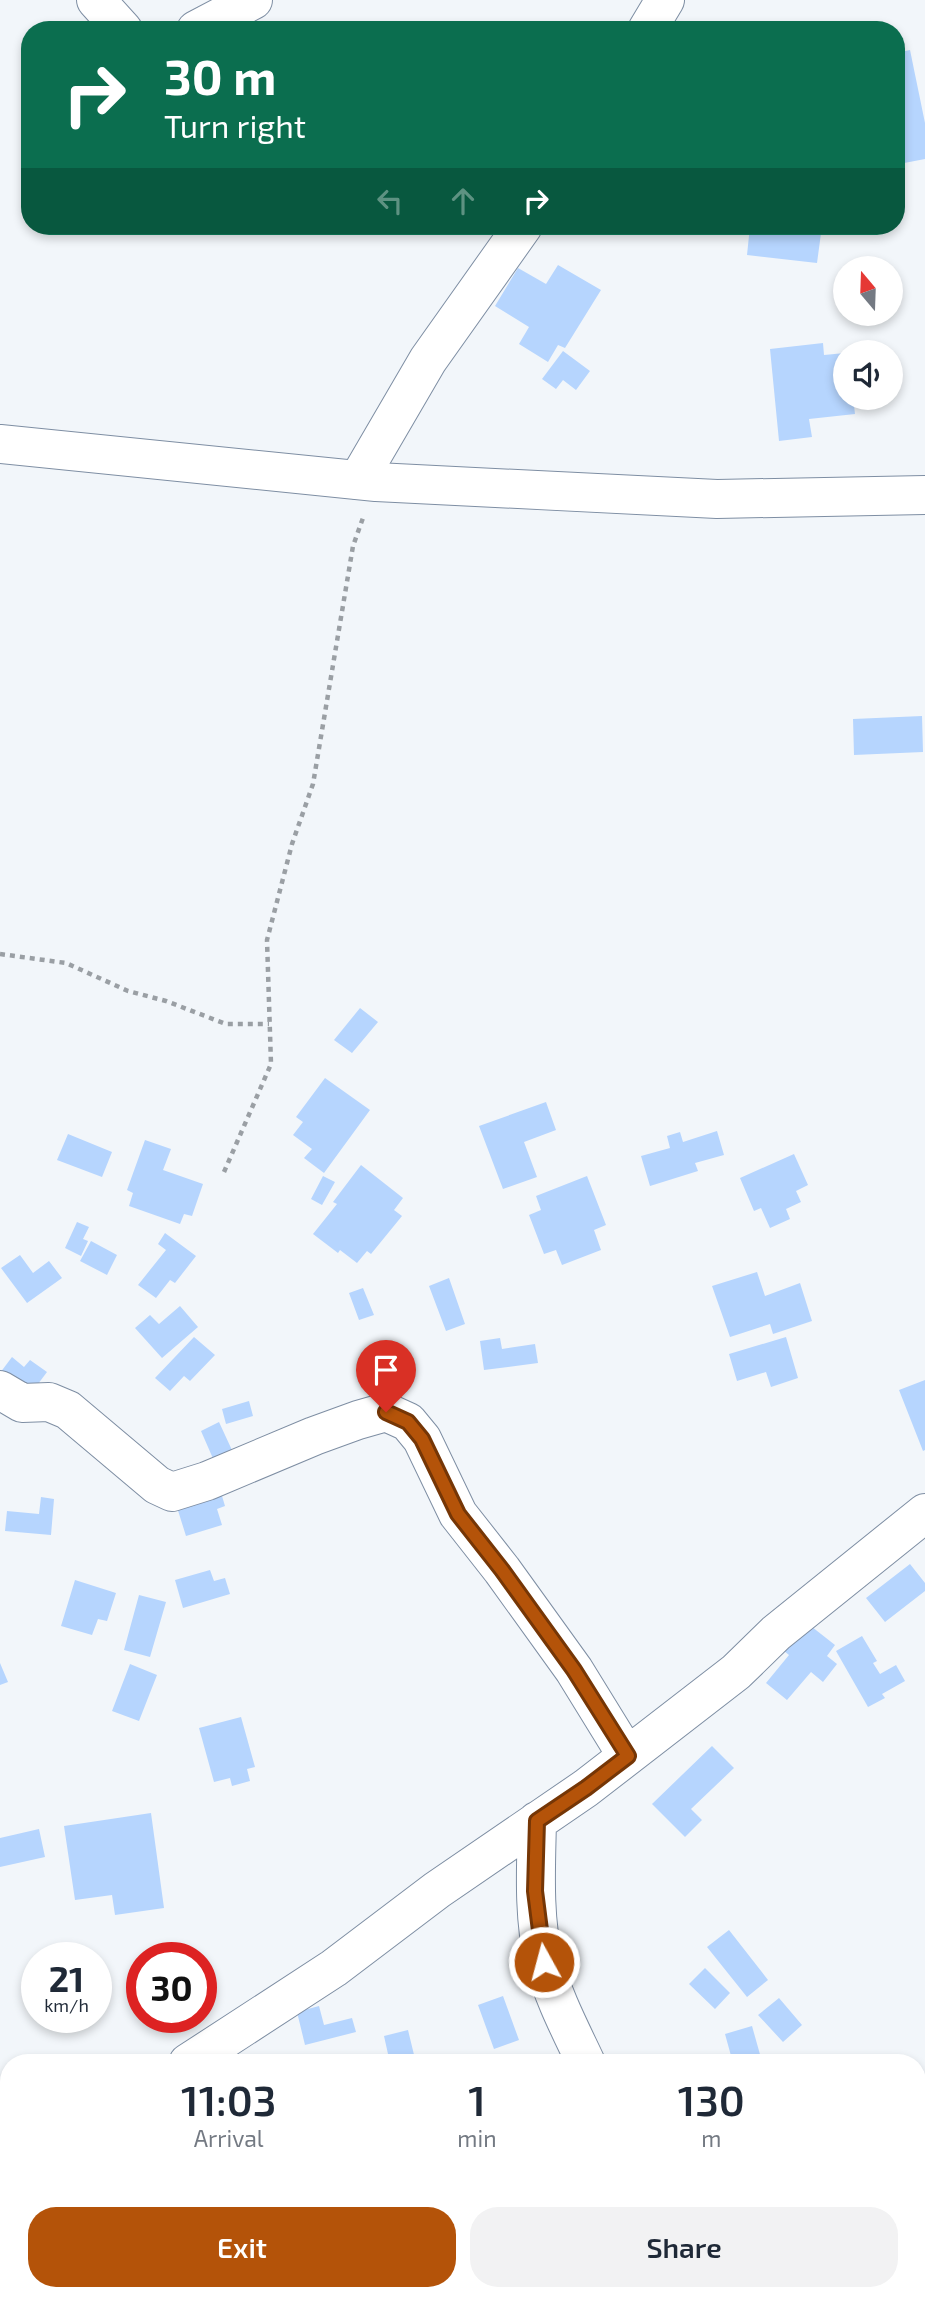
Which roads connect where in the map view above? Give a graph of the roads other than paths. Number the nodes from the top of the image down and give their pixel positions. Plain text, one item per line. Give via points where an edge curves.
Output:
1 (96, 0) edge
2 (253, 0) edge
3 (665, 0) edge
4 (115, 21) edge
5 (213, 21) edge
6 (652, 21) edge
7 (517, 235) edge
8 (0, 444) edge
9 (367, 481) junction
10 (925, 495) edge
11 (0, 1390) edge
12 (925, 1513) edge
13 (628, 1756) junction
14 (537, 1821) junction
15 (202, 2054) edge
16 (582, 2054) edge

1 - 4 street
2 - 5 street
3 - 6 street
7 - 9 street via 428,360
8 - 9 street
9 - 10 street via 717,499
11 - 13 street via 22,1403 49,1402 68,1410 157,1485 172,1492 358,1420 386,1412 408,1422 422,1439 458,1514 574,1670
12 - 13 street
13 - 14 street
14 - 15 street via 334,1968
14 - 16 street via 535,1891 544,1962

